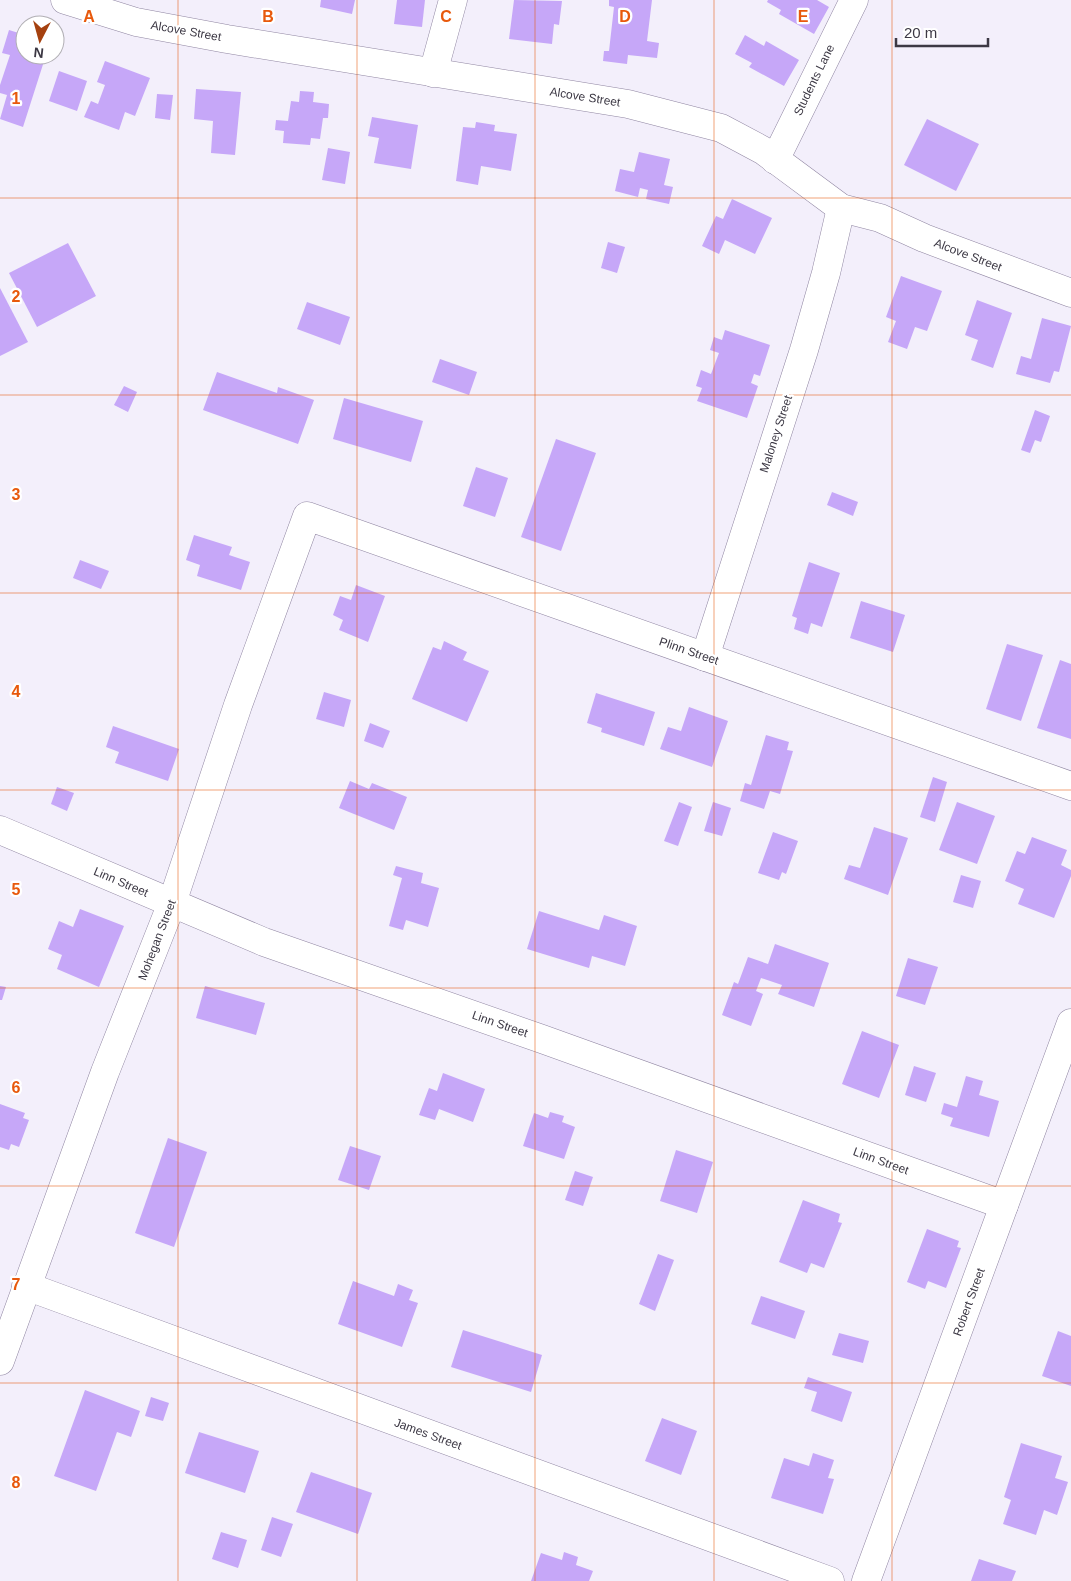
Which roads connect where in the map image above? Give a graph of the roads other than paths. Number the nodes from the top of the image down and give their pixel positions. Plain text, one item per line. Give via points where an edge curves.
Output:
1 (65, 0) edge
2 (453, 0) edge
3 (854, 0) edge
4 (433, 73) junction
5 (775, 160) junction
6 (841, 208) junction
7 (1071, 293) edge
8 (307, 516) joint
9 (705, 657) junction
10 (1071, 786) edge
11 (0, 830) edge
12 (172, 903) junction
13 (1071, 1023) edge
14 (1004, 1205) junction
15 (26, 1286) junction
16 (0, 1361) edge
17 (830, 1581) edge
18 (866, 1581) edge

1 - 4 street, Alcove Street via 136,22
2 - 4 street
3 - 5 street, Students Lane
4 - 5 street, Alcove Street via 628,104 721,128
5 - 6 street, Alcove Street
6 - 7 street, Alcove Street via 880,218 924,238
6 - 9 street, Maloney Street via 804,350
8 - 9 street, Plinn Street
8 - 12 street, Mohegan Street via 238,705
9 - 10 street, Plinn Street
11 - 12 street, Linn Street
12 - 14 street, Linn Street via 264,942
12 - 15 street, Mohegan Street
13 - 14 street, Robert Street
14 - 18 street, Robert Street
15 - 16 street, Mohegan Street
15 - 17 street, James Street

